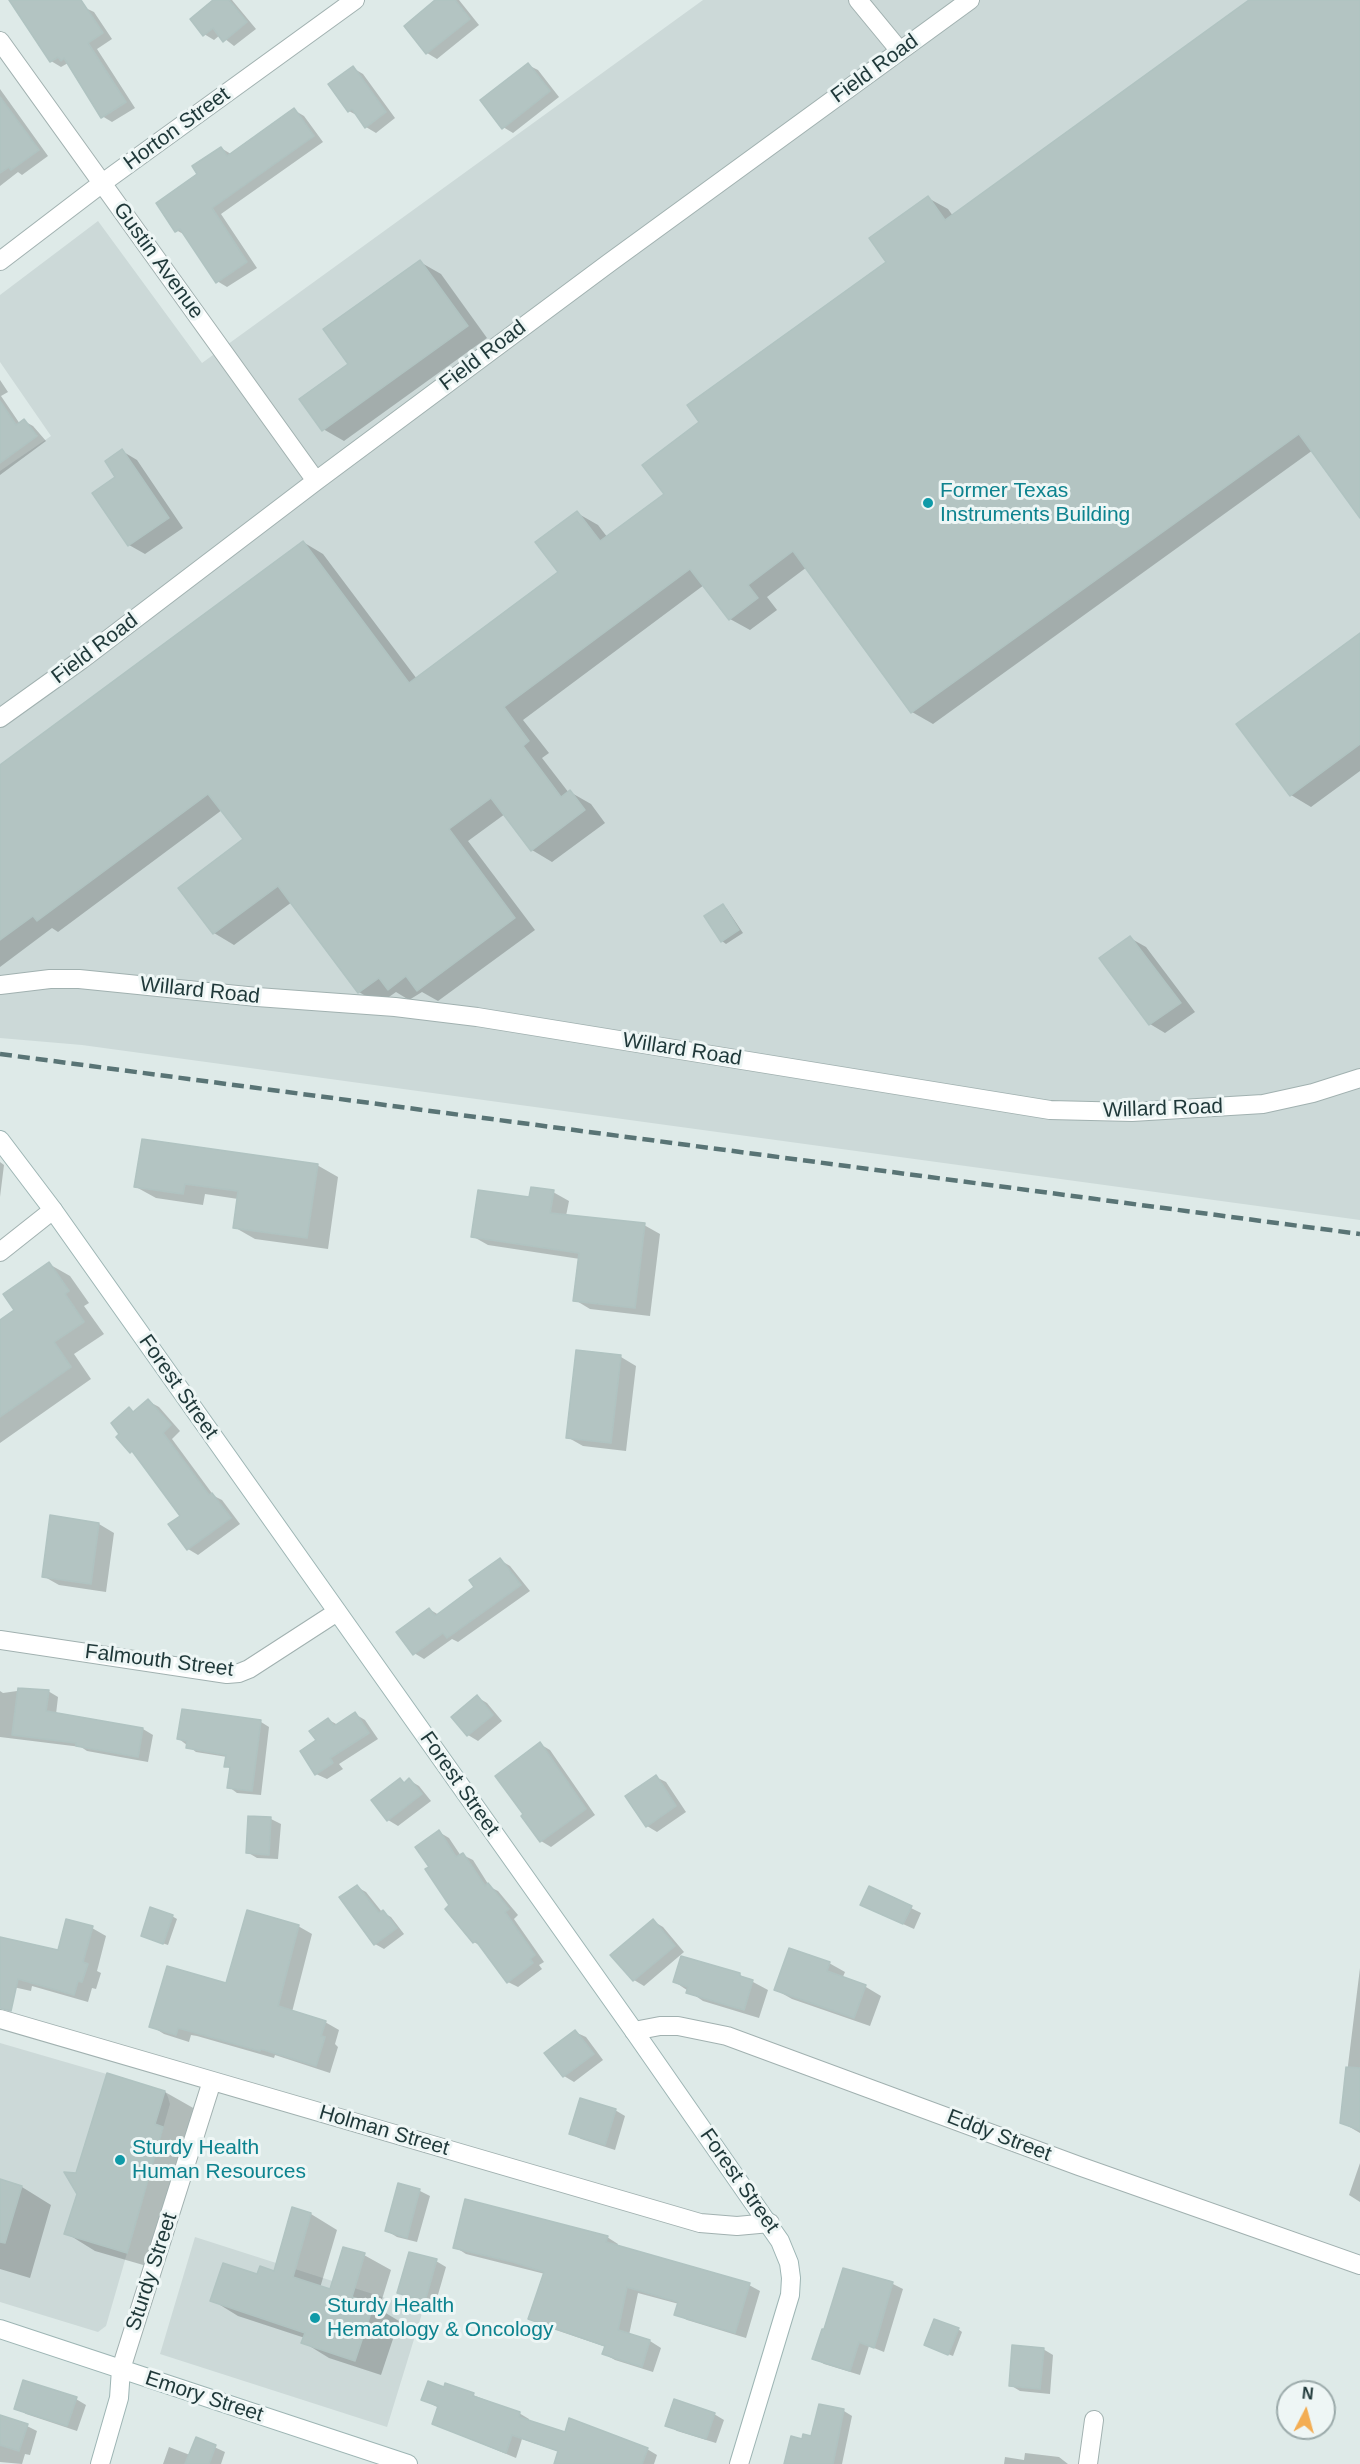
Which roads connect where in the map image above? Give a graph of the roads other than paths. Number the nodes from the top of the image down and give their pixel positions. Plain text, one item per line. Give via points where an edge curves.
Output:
1 (356, 0) edge
2 (858, 0) edge
3 (970, 0) edge
4 (0, 41) edge
5 (900, 51) junction
6 (101, 184) junction
7 (0, 261) edge
8 (316, 481) junction
9 (0, 718) edge
10 (0, 985) edge
11 (1360, 1078) edge
12 (0, 1140) edge
13 (53, 1210) junction
14 (0, 1252) edge
15 (337, 1612) junction
16 (0, 1640) edge
17 (0, 2019) edge
18 (634, 2031) junction
19 (212, 2081) junction
20 (770, 2223) junction
21 (1360, 2265) edge
22 (0, 2330) edge
23 (121, 2369) junction
24 (1094, 2420) dead end
25 (100, 2464) edge
26 (408, 2464) edge
27 (739, 2464) edge
28 (1088, 2464) edge

1 - 6 street, Horton Street
2 - 5 street
3 - 5 street, Field Road
4 - 6 street, Gustin Avenue
5 - 8 street, Field Road
6 - 7 street, Horton Street
6 - 8 street, Gustin Avenue
8 - 9 street, Field Road
10 - 11 street, Willard Road via 79,979 407,1008 1050,1110 1142,1112 1263,1104
12 - 13 street, Forest Street
13 - 14 street
13 - 15 street, Forest Street
15 - 16 street, Falmouth Street via 249,1669 227,1674
15 - 18 street, Forest Street
17 - 19 street, Holman Street
18 - 20 street, Forest Street
18 - 21 street, Eddy Street via 678,2026 727,2036
19 - 20 street, Holman Street via 700,2223
19 - 23 street, Sturdy Street
20 - 27 street, Forest Street via 787,2256 791,2286
22 - 23 street, Emory Street
23 - 25 street, Sturdy Street via 119,2398
23 - 26 street, Emory Street
24 - 28 street

